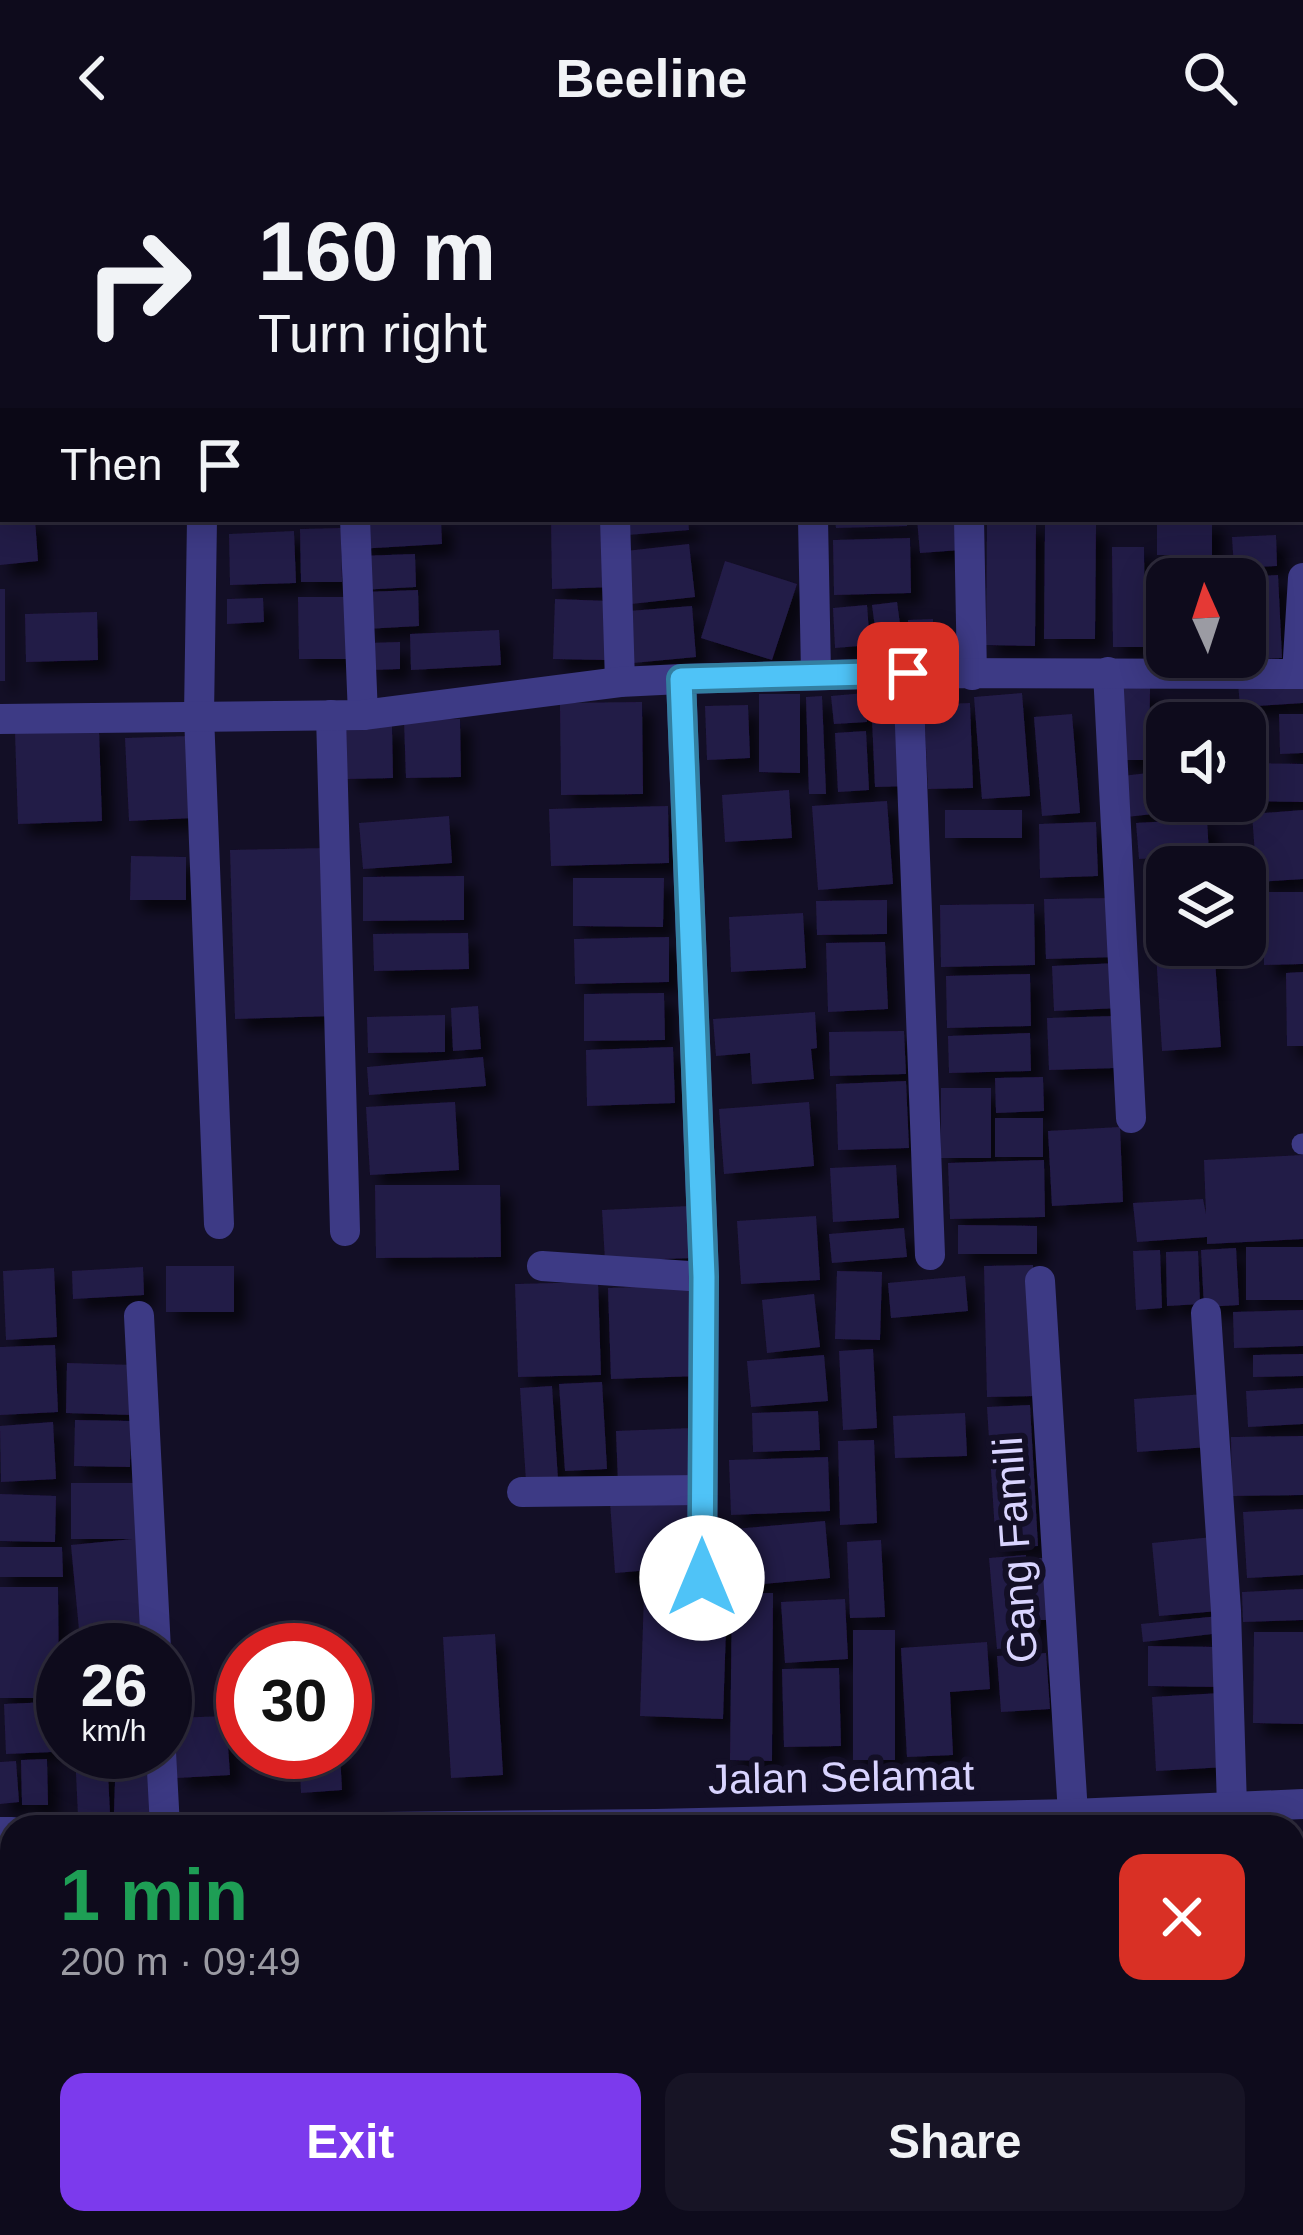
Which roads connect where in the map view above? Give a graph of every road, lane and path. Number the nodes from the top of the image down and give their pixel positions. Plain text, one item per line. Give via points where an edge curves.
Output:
1 (202, 522) edge
2 (355, 522) edge
3 (615, 522) edge
4 (813, 522) edge
5 (969, 522) edge
6 (1303, 578) edge
7 (908, 673) junction
8 (1108, 673) junction
9 (816, 674) junction
10 (1300, 674) edge
11 (972, 675) junction
12 (681, 679) junction
13 (620, 682) junction
14 (199, 715) junction
15 (331, 715) junction
16 (363, 715) junction
17 (0, 719) edge
18 (1131, 1118) dead end
19 (220, 1224) dead end
20 (345, 1232) dead end
21 (929, 1255) dead end
22 (542, 1267) dead end
23 (704, 1277) junction
24 (1040, 1281) dead end
25 (1206, 1313) dead end
26 (139, 1316) dead end
27 (701, 1490) junction
28 (522, 1492) dead end
29 (702, 1578) dead end
30 (155, 1623) edge
31 (162, 1779) edge
32 (1232, 1807) junction
33 (1294, 1812) edge
34 (1073, 1814) junction
35 (164, 1815) edge
36 (1061, 1815) edge

1 - 14 street
2 - 16 street
3 - 13 street
4 - 9 street
5 - 11 street
6 - 10 street
7 - 9 street
7 - 11 street
7 - 21 street
8 - 10 street
8 - 11 street
8 - 18 street
9 - 12 street
12 - 13 street
12 - 23 street
13 - 16 street
14 - 15 street
14 - 17 street
14 - 19 street
15 - 16 street
15 - 20 street
22 - 23 street
23 - 27 street
24 - 34 street, Gang Famili
25 - 32 street
26 - 30 street
27 - 28 street
27 - 29 street
31 - 35 street
32 - 33 street, Jalan Selamat
32 - 34 street, Jalan Selamat
34 - 36 street, Jalan Selamat

